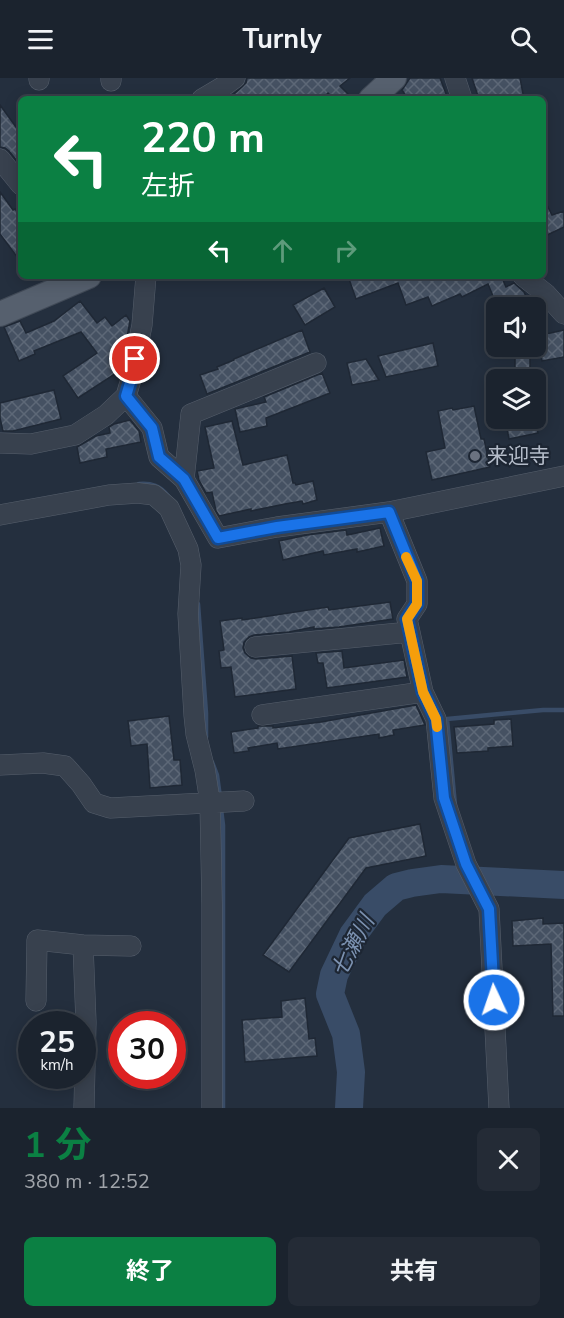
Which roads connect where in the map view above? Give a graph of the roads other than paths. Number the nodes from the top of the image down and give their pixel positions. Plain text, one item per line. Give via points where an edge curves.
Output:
1 (235, 78) edge
2 (394, 78) edge
3 (455, 78) edge
4 (208, 96) edge
5 (374, 96) edge
6 (461, 96) edge
7 (0, 159) edge
8 (18, 181) edge
9 (82, 279) edge
10 (146, 279) edge
11 (527, 279) edge
12 (0, 314) edge
13 (564, 314) edge
14 (316, 363) dead end
15 (126, 396) junction
16 (0, 443) edge
17 (564, 476) edge
18 (184, 479) junction
19 (389, 512) junction
20 (0, 515) edge
21 (410, 632) junction
22 (255, 647) dead end
23 (423, 692) junction
24 (262, 715) dead end
25 (0, 765) edge
26 (244, 801) dead end
27 (213, 802) junction
28 (83, 945) junction
29 (131, 946) dead end
30 (36, 1001) dead end
31 (84, 1108) edge
32 (212, 1108) edge
33 (499, 1108) edge

1 - 4 street
2 - 5 main road
3 - 6 street
7 - 8 street
9 - 12 main road
10 - 15 street via 142,325
11 - 13 street
14 - 18 street via 191,414
15 - 16 street via 75,435 31,444
15 - 18 street via 152,428 159,457
17 - 19 street
18 - 19 street via 218,538
19 - 21 street via 417,581 417,604 407,619
20 - 27 street via 138,493 154,495 169,508 191,565 188,614 194,715
21 - 22 street
21 - 23 street
23 - 24 street
23 - 33 street via 436,719 444,798 466,864 489,909
25 - 27 street via 64,766 94,803 110,808
26 - 27 street
27 - 32 street
28 - 29 street
28 - 30 street via 37,940
28 - 31 street

